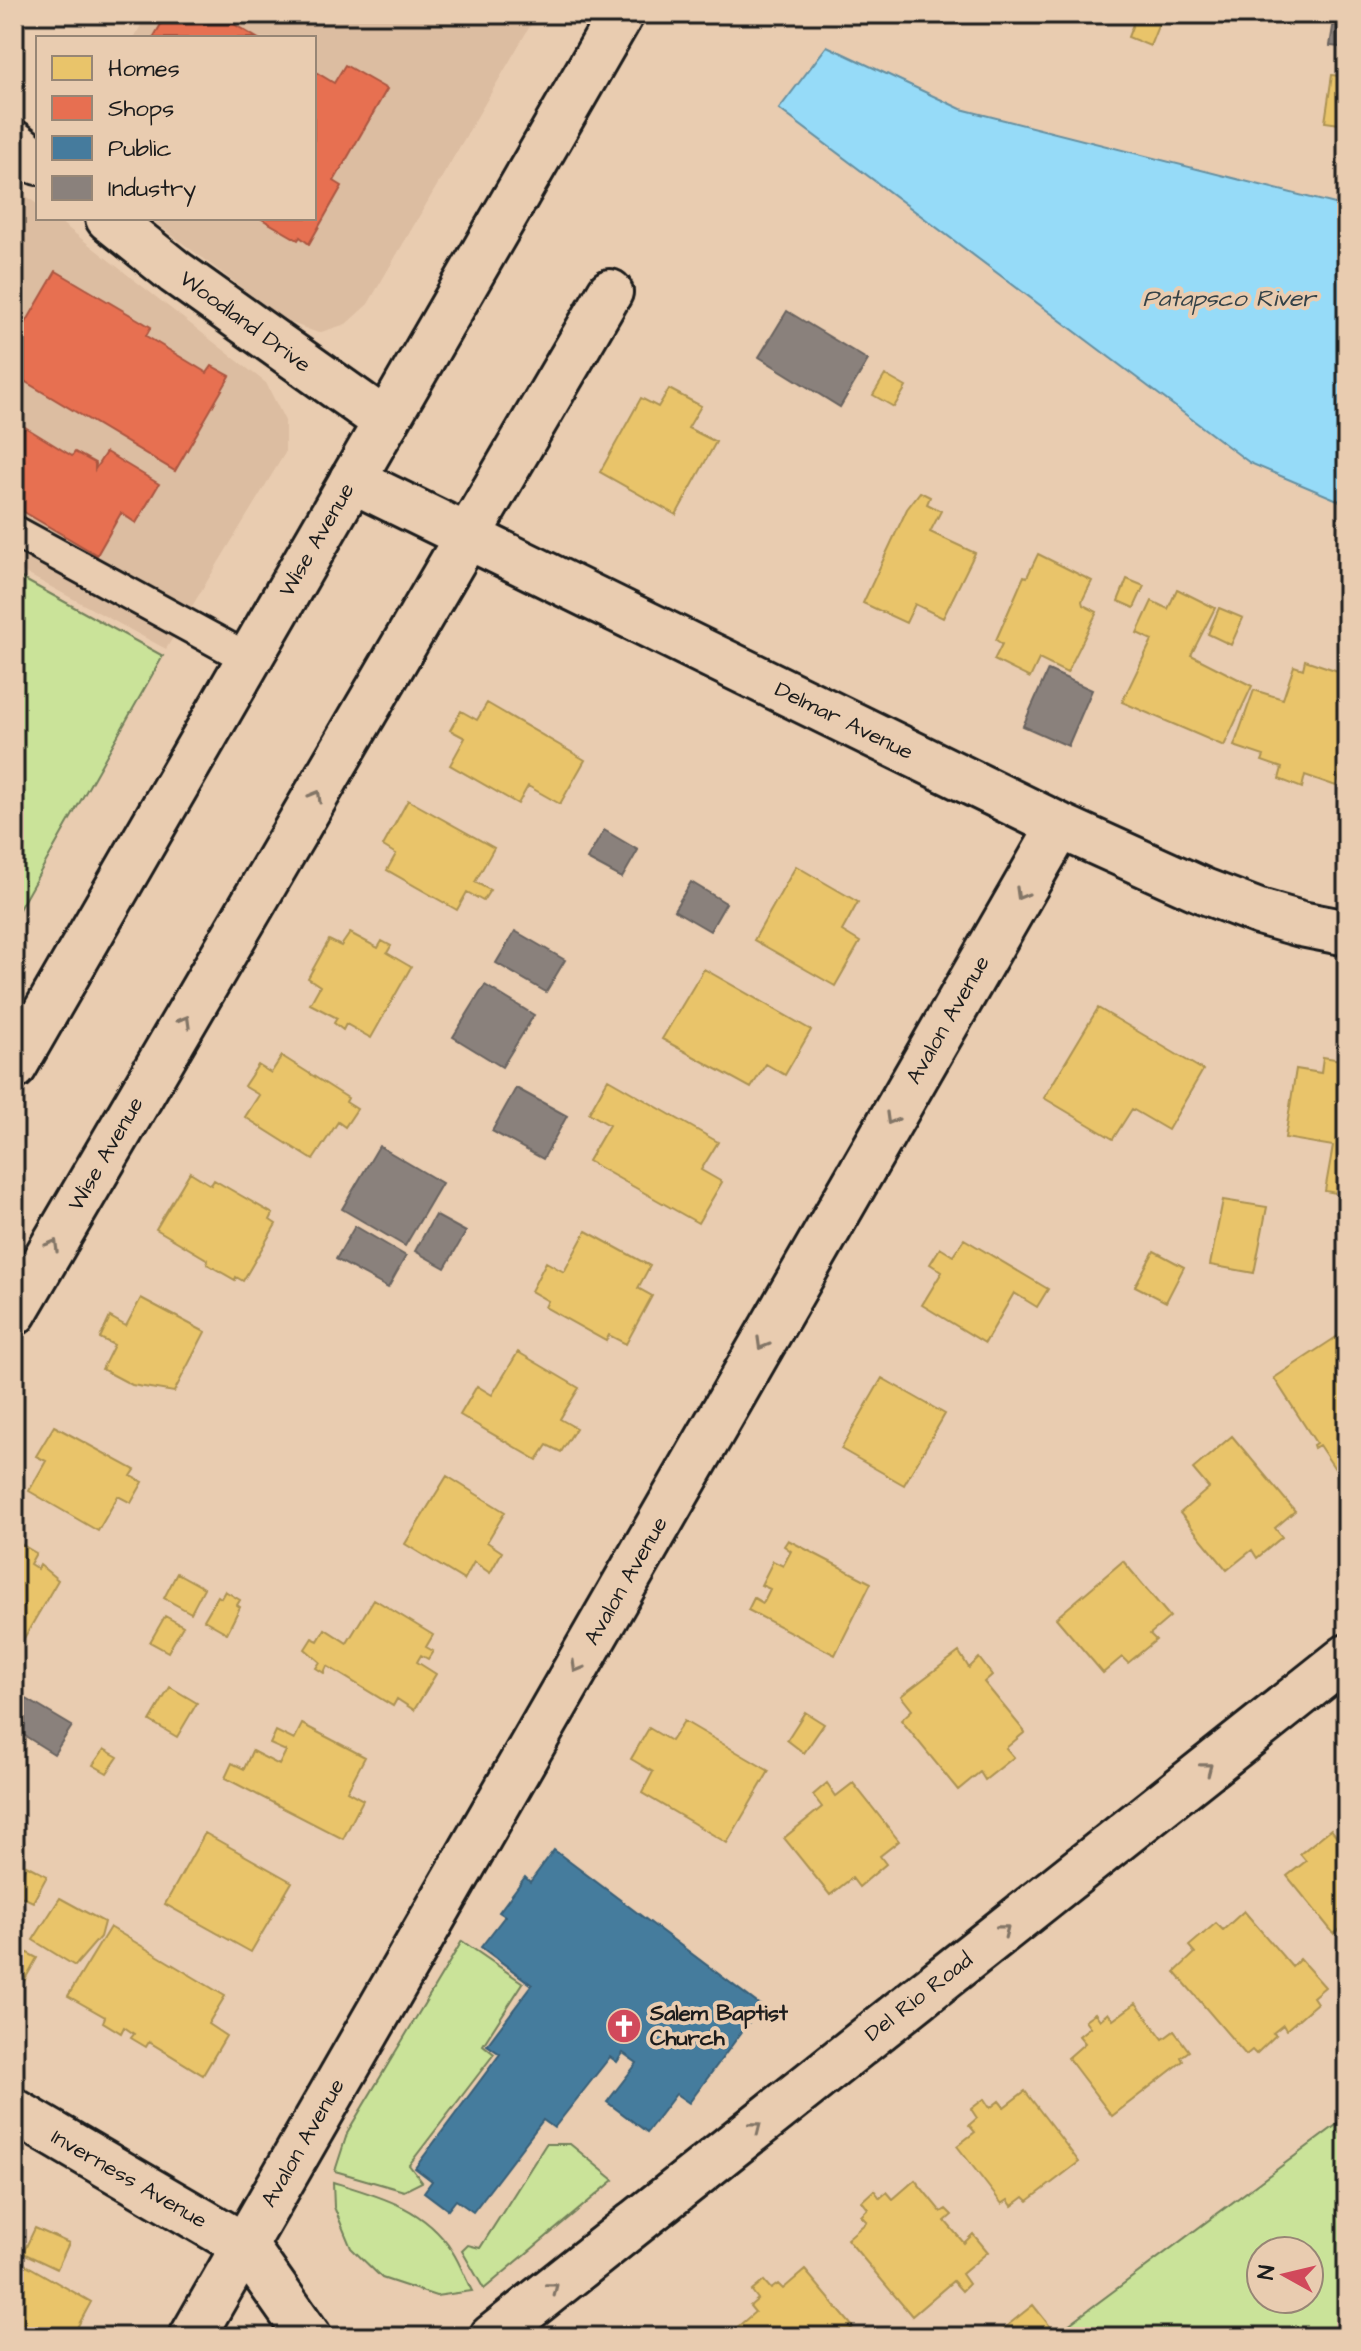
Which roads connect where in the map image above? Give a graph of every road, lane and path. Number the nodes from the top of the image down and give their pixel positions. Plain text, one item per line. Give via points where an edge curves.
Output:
1 (621, 14) edge
2 (14, 143) edge
3 (36, 160) edge
4 (110, 220) edge
5 (610, 292) dead end
6 (386, 422) junction
7 (352, 480) junction
8 (14, 531) edge
9 (467, 537) junction
10 (249, 659) junction
11 (1060, 826) junction
12 (1347, 933) edge
13 (14, 1067) edge
14 (14, 1313) edge
15 (1347, 1657) edge
16 (14, 2111) edge
17 (245, 2246) junction
18 (192, 2337) edge
19 (309, 2337) edge
20 (492, 2337) edge

1 - 6 street, Wise Avenue
2 - 3 street
4 - 6 street, Woodland Drive
5 - 9 street, Wise Avenue
6 - 7 street, Wise Avenue
7 - 9 street, Delmar Avenue
7 - 10 street, Wise Avenue
8 - 10 lane
9 - 11 street, Delmar Avenue
14 -> 9 street, Wise Avenue
10 - 13 street, Wise Avenue
11 - 12 street, Delmar Avenue via 1259,912
11 -> 17 street, Avalon Avenue
20 -> 15 street, Del Rio Road
16 - 17 street, Inverness Avenue
17 - 18 street, Avalon Avenue
17 - 19 street

